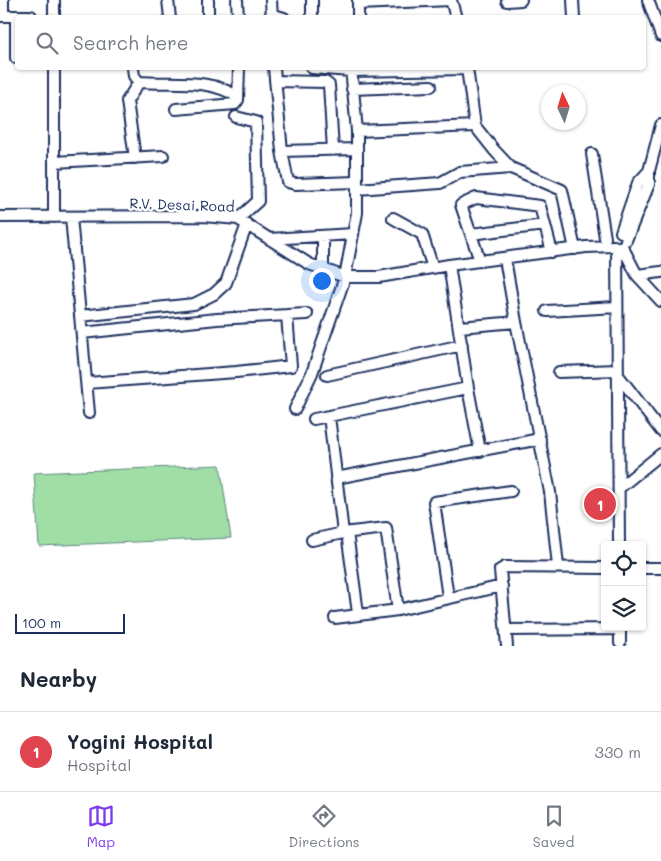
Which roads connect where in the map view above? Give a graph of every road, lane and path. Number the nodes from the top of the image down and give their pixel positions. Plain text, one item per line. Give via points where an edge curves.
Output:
1 (2, 0) edge
2 (54, 0) edge
3 (168, 0) edge
4 (208, 0) edge
5 (238, 0) edge
6 (270, 0) edge
7 (312, 0) edge
8 (451, 0) edge
9 (521, 0) edge
10 (573, 0) edge
11 (648, 0) edge
12 (507, 1) edge
13 (358, 2) edge
14 (54, 15) edge
15 (170, 15) edge
16 (208, 15) edge
17 (238, 15) edge
18 (272, 15) edge
19 (312, 15) edge
20 (358, 15) edge
21 (455, 15) edge
22 (574, 15) edge
23 (1, 16) edge
24 (15, 16) edge
25 (654, 17) junction
26 (646, 19) edge
27 (661, 36) edge
28 (54, 70) edge
29 (133, 70) edge
30 (239, 70) edge
31 (274, 70) edge
32 (350, 70) edge
33 (467, 70) edge
34 (275, 81) junction
35 (139, 82) junction
36 (431, 86) dead end
37 (352, 89) junction
38 (238, 97) junction
39 (176, 109) dead end
40 (236, 117) dead end
41 (661, 125) edge
42 (475, 126) junction
43 (356, 131) junction
44 (357, 149) junction
45 (333, 150) junction
46 (282, 151) junction
47 (592, 154) dead end
48 (162, 156) dead end
49 (135, 158) junction
50 (54, 162) junction
51 (512, 168) junction
52 (357, 186) junction
53 (0, 217) edge
54 (54, 217) junction
55 (72, 217) junction
56 (393, 218) dead end
57 (242, 222) junction
58 (545, 225) junction
59 (353, 234) junction
60 (471, 234) junction
61 (323, 236) junction
62 (270, 239) junction
63 (617, 241) junction
64 (575, 249) junction
65 (552, 252) junction
66 (504, 259) junction
67 (480, 261) junction
68 (450, 265) junction
69 (433, 268) junction
70 (323, 269) junction
71 (661, 272) edge
72 (637, 275) junction
73 (345, 276) junction
74 (661, 301) edge
75 (617, 307) junction
76 (547, 311) dead end
77 (307, 314) dead end
78 (287, 315) junction
79 (80, 316) junction
80 (516, 322) junction
81 (460, 327) junction
82 (82, 333) junction
83 (462, 345) junction
84 (559, 372) dead end
85 (618, 372) junction
86 (327, 375) dead end
87 (87, 384) junction
88 (468, 388) junction
89 (295, 409) dead end
90 (89, 413) dead end
91 (329, 416) junction
92 (314, 419) dead end
93 (661, 431) edge
94 (540, 439) junction
95 (480, 451) junction
96 (661, 454) edge
97 (336, 478) junction
98 (619, 488) junction
99 (511, 491) dead end
100 (345, 533) junction
101 (312, 540) dead end
102 (619, 541) edge
103 (558, 566) junction
104 (601, 568) edge
105 (646, 568) edge
106 (661, 568) edge
107 (502, 586) junction
108 (448, 597) junction
109 (398, 610) junction
110 (358, 613) junction
111 (334, 618) dead end
112 (601, 628) edge
113 (506, 630) junction
114 (620, 631) edge
115 (620, 643) dead end
116 (507, 646) edge

1 - 23 street
2 - 14 street
3 - 15 street
4 - 16 street
5 - 17 street
6 - 18 street
7 - 19 street
8 - 13 street
8 - 21 street
9 - 12 street
10 - 22 street
11 - 25 street
13 - 20 street
23 - 24 street
25 - 26 street
25 - 27 street
28 - 50 street
29 - 35 street
30 - 38 street
31 - 34 street
32 - 37 street
33 - 42 street
34 - 45 street via 325,82 329,85
34 - 46 street
35 - 38 street via 210,84
35 - 49 street via 127,101
36 - 37 street
37 - 43 street
38 - 39 street via 232,105
40 - 57 street via 256,122 258,201
41 - 63 street via 649,171 649,184
42 - 43 street
42 - 51 street
43 - 44 street
44 - 45 street
44 - 52 street
45 - 46 street
46 - 52 street via 287,180 291,184
47 - 63 street
48 - 49 street
49 - 50 street
50 - 54 street
51 - 52 street via 460,172 440,183
51 - 64 street via 562,190
52 - 59 street
53 - 54 street, R.V. Desai Road
54 - 55 street, R.V. Desai Road
55 - 57 street, R.V. Desai Road via 203,216
55 - 79 street
56 - 69 street via 422,234
57 - 62 street, R.V. Desai Road
57 - 79 street via 226,283 214,294 194,304
58 - 60 street
58 - 60 street via 540,206 476,198 461,205
58 - 65 street
59 - 61 street
59 - 73 street
60 - 67 street
61 - 62 street
61 - 70 street
62 - 70 street, R.V. Desai Road via 309,264
63 - 64 street, R.V. Desai Road
63 - 72 street
63 - 75 street
64 - 65 street, R.V. Desai Road
65 - 66 street, R.V. Desai Road
66 - 67 street, R.V. Desai Road
66 - 80 street
67 - 68 street, R.V. Desai Road
68 - 69 street, R.V. Desai Road
68 - 81 street
69 - 73 street, R.V. Desai Road via 379,277
70 - 73 street, R.V. Desai Road
71 - 72 street
72 - 74 street
73 - 89 street via 312,374
75 - 76 street
75 - 85 street
77 - 78 street
78 - 82 street
78 - 87 street via 291,366
79 - 82 street
80 - 81 street
80 - 94 street
81 - 83 street
82 - 87 street
83 - 86 street
83 - 88 street
84 - 85 street
85 - 93 street
85 - 98 street
87 - 90 street
88 - 91 street
88 - 95 street
91 - 92 street
91 - 97 street
94 - 95 street
94 - 103 street
95 - 97 street
96 - 98 street
97 - 100 street
98 - 102 street
99 - 108 street via 434,502
100 - 101 street
100 - 109 street via 386,528
100 - 110 street
103 - 104 street
103 - 107 street via 505,567 500,570
105 - 106 street
107 - 108 street
107 - 113 street
108 - 109 street
109 - 110 street
110 - 111 street
112 - 113 street
113 - 116 street
114 - 115 street

